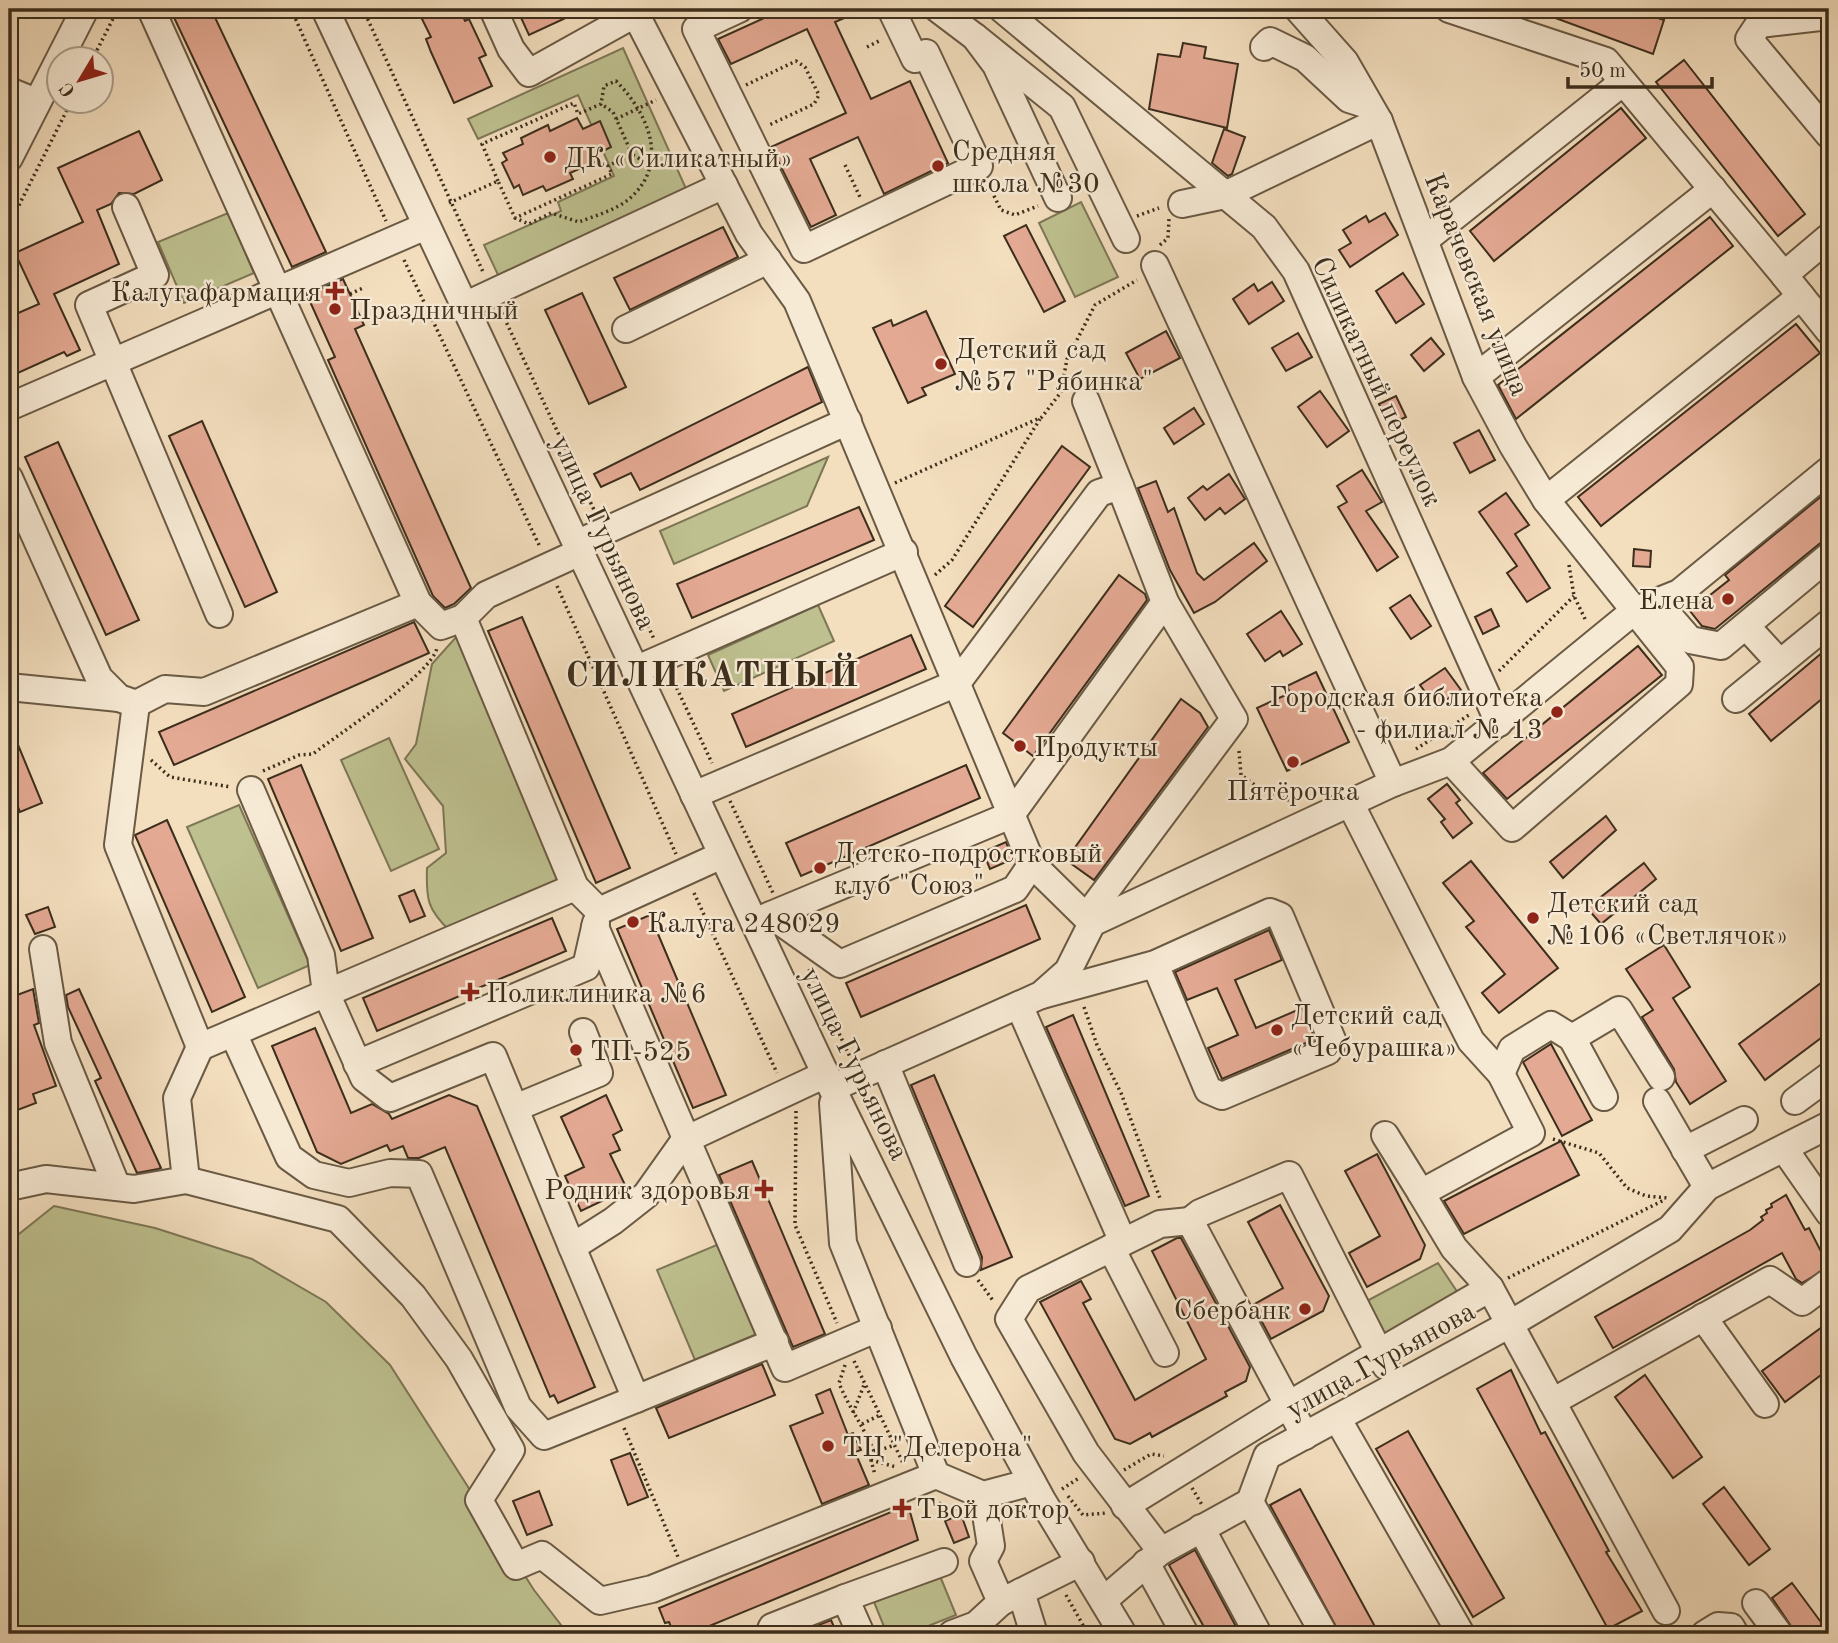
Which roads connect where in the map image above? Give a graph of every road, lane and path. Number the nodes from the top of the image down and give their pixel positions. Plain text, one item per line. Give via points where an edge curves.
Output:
1 (85, 9) edge
2 (118, 9) edge
3 (151, 9) edge
4 (291, 9) edge
5 (325, 9) edge
6 (493, 9) edge
7 (739, 9) edge
8 (891, 9) edge
9 (938, 9) edge
10 (1002, 9) edge
11 (1298, 9) edge
12 (1449, 9) edge
13 (639, 11) edge
14 (1829, 16) edge
15 (598, 20) edge
16 (975, 37) junction
17 (99, 46) edge
18 (1264, 47) dead end
19 (1623, 82) junction
20 (9, 91) edge
21 (675, 91) junction
22 (728, 94) junction
23 (36, 102) junction
24 (601, 104) junction
25 (637, 109) junction
26 (1374, 113) junction
27 (64, 116) edge
28 (616, 119) junction
29 (748, 135) junction
30 (1829, 135) edge
31 (632, 154) junction
32 (9, 158) edge
33 (845, 165) dead end
34 (652, 166) junction
35 (979, 166) junction
36 (498, 181) junction
37 (724, 185) junction
38 (1713, 189) junction
39 (1225, 195) junction
40 (1058, 198) joint
41 (449, 202) dead end
42 (1182, 204) junction
43 (125, 207) dead end
44 (515, 218) junction
45 (870, 218) junction
46 (9, 225) edge
47 (426, 226) junction
48 (1122, 231) joint
49 (1829, 237) edge
50 (394, 239) junction
51 (1426, 239) junction
52 (768, 260) junction
53 (1155, 265) junction
54 (1784, 275) junction
55 (365, 287) dead end
56 (277, 290) junction
57 (349, 293) dead end
58 (1801, 296) junction
59 (464, 306) junction
60 (626, 329) dead end
61 (1829, 331) edge
62 (113, 362) junction
63 (1476, 377) junction
64 (1086, 401) dead end
65 (9, 407) edge
66 (1042, 417) junction
67 (848, 421) junction
68 (1829, 470) edge
69 (9, 478) edge
70 (1120, 486) junction
71 (877, 491) junction
72 (1546, 500) junction
73 (578, 548) junction
74 (904, 552) junction
75 (1829, 556) edge
76 (1569, 559) dead end
77 (549, 566) junction
78 (919, 589) junction
79 (1574, 596) junction
80 (1165, 601) junction
81 (418, 603) junction
82 (1646, 606) junction
83 (219, 614) dead end
84 (452, 622) junction
85 (1829, 623) edge
86 (1587, 624) dead end
87 (1746, 626) junction
88 (1780, 663) junction
89 (635, 670) junction
90 (957, 682) junction
91 (1481, 683) junction
92 (9, 687) edge
93 (1737, 699) dead end
94 (127, 701) junction
95 (1234, 719) junction
96 (1499, 723) junction
97 (130, 739) junction
98 (1451, 761) junction
99 (1392, 783) junction
100 (251, 790) junction
101 (694, 795) junction
102 (1304, 804) dead end
103 (1351, 805) junction
104 (1011, 815) junction
105 (722, 855) junction
106 (1032, 864) junction
107 (685, 872) junction
108 (575, 887) junction
109 (762, 918) junction
110 (597, 919) junction
111 (1089, 920) junction
112 (43, 949) dead end
113 (1155, 964) junction
114 (1073, 988) junction
115 (326, 993) junction
116 (1030, 1000) junction
117 (583, 1032) dead end
118 (233, 1033) junction
119 (1572, 1038) junction
120 (200, 1047) junction
121 (358, 1064) junction
122 (885, 1064) junction
123 (1501, 1073) junction
124 (1829, 1076) edge
125 (829, 1081) junction
126 (787, 1093) junction
127 (1604, 1097) dead end
128 (1795, 1101) dead end
129 (515, 1108) junction
130 (1744, 1120) dead end
131 (1829, 1125) edge
132 (1531, 1133) junction
133 (1385, 1135) dead end
134 (685, 1140) junction
135 (1685, 1150) junction
136 (1785, 1150) junction
137 (186, 1180) junction
138 (9, 1187) edge
139 (117, 1187) junction
140 (1707, 1187) junction
141 (1421, 1193) junction
142 (1829, 1213) edge
143 (1190, 1221) junction
144 (1160, 1224) junction
145 (1117, 1245) junction
146 (572, 1247) junction
147 (967, 1264) joint
148 (1829, 1282) edge
149 (1490, 1288) junction
150 (1703, 1317) junction
151 (1010, 1319) junction
152 (1510, 1324) junction
153 (878, 1328) junction
154 (775, 1342) junction
155 (847, 1347) junction
156 (1379, 1352) junction
157 (1165, 1353) dead end
158 (865, 1383) junction
159 (1396, 1386) junction
160 (1552, 1402) junction
161 (626, 1403) junction
162 (1290, 1404) junction
163 (1765, 1404) dead end
164 (852, 1415) junction
165 (880, 1415) junction
166 (1337, 1418) junction
167 (862, 1424) junction
168 (1305, 1436) junction
169 (895, 1446) junction
170 (874, 1452) junction
171 (871, 1460) junction
172 (1190, 1466) junction
173 (936, 1475) junction
174 (1032, 1482) junction
175 (1105, 1482) junction
176 (983, 1495) junction
177 (883, 1497) junction
178 (1250, 1502) junction
179 (1125, 1506) junction
180 (1207, 1525) junction
181 (1153, 1557) junction
182 (944, 1562) dead end
183 (1081, 1562) junction
184 (686, 1575) junction
185 (1055, 1575) junction
186 (1011, 1597) junction
187 (845, 1598) junction
188 (1104, 1600) junction
189 (1756, 1602) dead end
190 (1666, 1611) dead end
191 (769, 1634) edge
192 (861, 1634) edge
193 (952, 1634) edge
194 (1034, 1634) edge
195 (1088, 1634) edge
196 (1123, 1634) edge
197 (1185, 1634) edge
198 (1258, 1634) edge
199 (1324, 1634) edge
200 (1461, 1634) edge
201 (1705, 1634) edge
202 (1735, 1634) edge
203 (1779, 1634) edge

1 - 23 street
2 - 17 path
3 - 56 street
4 - 50 path
5 - 47 street, улица Гурьянова
6 - 15 street via 528,73
7 - 22 street via 696,29
8 - 35 street via 915,59 926,53
9 - 16 street
10 - 39 street, Силикатный переулок
11 - 26 street, Карачевская улица via 1345,62
12 - 19 street via 1606,61
13 - 15 street
13 - 21 street
14 - 30 street via 1759,24 1749,39
16 - 40 street via 996,65
16 - 48 street via 1062,107
18 - 26 street via 1270,41 1305,58 1349,99
19 - 38 street
19 - 51 street
20 - 23 street
21 - 25 path
21 - 37 street
22 - 29 street
22 - 29 path via 796,61 810,76 819,95 814,103
23 - 32 street
24 - 25 path via 604,86 616,81
24 - 28 path
24 - 36 path via 578,114 574,103 482,144
25 - 28 path
25 - 34 path via 654,145
26 - 39 street
26 - 51 street, Карачевская улица
27 - 46 path
28 - 31 path
29 - 45 street via 804,249
31 - 34 path
31 - 44 path via 608,166 612,174
33 - 45 path
34 - 44 path via 627,201 579,222 551,213 529,224
35 - 40 path via 1001,210 1015,215
35 - 45 street
36 - 41 path
36 - 44 path
37 - 52 street
37 - 59 street
38 - 54 street
38 - 63 street
39 - 42 street
39 - 91 street, Силикатный переулок via 1264,227 1296,271
42 - 48 path via 1164,206
42 - 53 path via 1167,221 1168,237 1154,250
43 - 62 street via 155,275 89,305
47 - 50 street
47 - 59 street, улица Гурьянова
49 - 54 street
50 - 56 street
50 - 77 path
51 - 63 street, Карачевская улица
52 - 60 street
52 - 67 street via 797,301
53 - 66 path via 1095,305 1067,359 1061,392
53 - 99 street
54 - 58 street
55 - 57 path
56 - 62 street
56 - 81 street
58 - 61 street
58 - 72 street
59 - 73 street, улица Гурьянова
62 - 65 street
62 - 83 street
63 - 72 street, Карачевская улица
64 - 70 street
66 - 71 path
66 - 78 path via 952,560
67 - 71 street
67 - 73 street
68 - 82 street via 1679,593
69 - 94 street via 99,678
70 - 80 street
70 - 90 street via 1099,493
71 - 74 street
72 - 82 street, Карачевская улица
73 - 77 street
73 - 89 street, улица Гурьянова
74 - 78 street
74 - 89 street
75 - 87 street
76 - 79 path
77 - 84 street via 486,595
77 - 107 path
78 - 90 street
79 - 86 path
79 - 91 path via 1501,670
80 - 95 street
80 - 104 street
81 - 84 street
81 - 94 street via 204,692 165,689
82 - 87 street via 1689,640 1721,646
82 - 96 street
82 - 98 street via 1680,667 1679,684 1512,828
84 - 100 path via 435,656 414,679 313,754 264,769
84 - 108 street
85 - 88 street
87 - 88 street
88 - 93 street
89 - 101 street, улица Гурьянова
90 - 101 street
90 - 104 street
91 - 96 street, Силикатный переулок
92 - 94 street
94 - 97 street
95 - 102 path via 1242,738 1241,775 1263,791
95 - 111 street
96 - 98 street
97 - 100 path via 170,777
97 - 120 street via 118,845
98 - 99 street
99 - 103 street
100 - 115 street via 321,955
101 - 105 street, улица Гурьянова
103 - 111 street
103 - 123 street via 1471,1041
104 - 106 street
104 - 109 street
105 - 107 street
105 - 109 street, улица Гурьянова
106 - 109 street via 1015,889 840,964
106 - 111 street
107 - 110 street
107 - 126 path
108 - 110 street
108 - 115 street
109 - 125 street, улица Гурьянова
110 - 121 street via 586,967
110 - 134 street
111 - 116 street via 1068,971
112 - 139 street via 58,1043
113 - 113 street via 1270,912 1280,916 1333,1042 1328,1051 1222,1096 1208,1090
113 - 114 street
114 - 116 street
114 - 144 path via 1153,1174 1161,1200
115 - 118 street
115 - 121 street
116 - 122 street
116 - 145 street
117 - 129 street via 599,1073
118 - 120 street
118 - 161 street via 289,1157 314,1175 349,1183 390,1173 419,1174 518,1407 544,1436
119 - 123 street via 1551,1025 1512,1049
119 - 127 street
119 - 135 street via 1619,1010
120 - 137 street via 177,1098
121 - 129 street via 364,1078 390,1098 493,1056
122 - 125 street
122 - 147 street
123 - 132 street
124 - 128 street
125 - 126 street
125 - 153 street via 844,1243
125 - 174 street, улица Гурьянова via 964,1357
126 - 134 street
126 - 155 path via 797,1113 795,1225
129 - 146 street
130 - 135 street
131 - 136 street
132 - 141 street
132 - 149 path via 1599,1153 1627,1188 1669,1198
133 - 141 street
134 - 146 street via 646,1195
134 - 154 street
135 - 140 street
136 - 140 street
136 - 142 street
137 - 139 street via 134,1189
137 - 184 street via 338,1219 413,1296 459,1359 511,1450 479,1500 516,1566 542,1555 600,1601 652,1589
138 - 139 street via 46,1179
140 - 152 street, улица Гурьянова via 1670,1229
141 - 149 street via 1454,1248
143 - 144 street
143 - 156 street via 1289,1175
143 - 162 street
144 - 145 street
145 - 151 street via 1028,1289
145 - 157 street
146 - 161 street
147 - 151 path via 989,1298
148 - 150 street via 1802,1301 1770,1280
149 - 152 street
149 - 156 street
150 - 160 street
150 - 163 street
151 - 175 street
152 - 159 street, улица Гурьянова
152 - 160 street
153 - 155 street
153 - 173 street
154 - 155 street via 785,1368
154 - 161 street
155 - 158 path
155 - 164 path via 839,1383
156 - 159 street
156 - 162 street
158 - 164 path
158 - 165 path
159 - 166 street, улица Гурьянова
160 - 190 street
161 - 184 path
162 - 168 street
162 - 172 street
164 - 167 path
165 - 167 path
165 - 169 path
166 - 168 street, улица Гурьянова
166 - 200 street
167 - 170 path
168 - 178 street, улица Гурьянова via 1267,1456
169 - 170 path
169 - 171 path via 907,1470
170 - 171 path
171 - 177 path
172 - 175 path via 1151,1454
172 - 179 street
172 - 180 path
173 - 176 street
173 - 177 street
174 - 176 street
174 - 183 street, улица Гурьянова
175 - 179 street
175 - 179 path via 1082,1477 1063,1489 1083,1515 1101,1516
176 - 186 street via 991,1546 982,1561
177 - 184 street
178 - 180 street
178 - 199 street
179 - 181 street
180 - 181 street
180 - 198 street
181 - 188 street
181 - 197 street
182 - 187 street
183 - 185 street
183 - 188 street, улица Гурьянова
185 - 186 street
185 - 195 path
186 - 193 street via 976,1625
186 - 194 street
187 - 191 street via 772,1627
187 - 192 street
188 - 196 street, улица Гурьянова
189 - 203 street
201 - 202 street via 1717,1626 1731,1627

